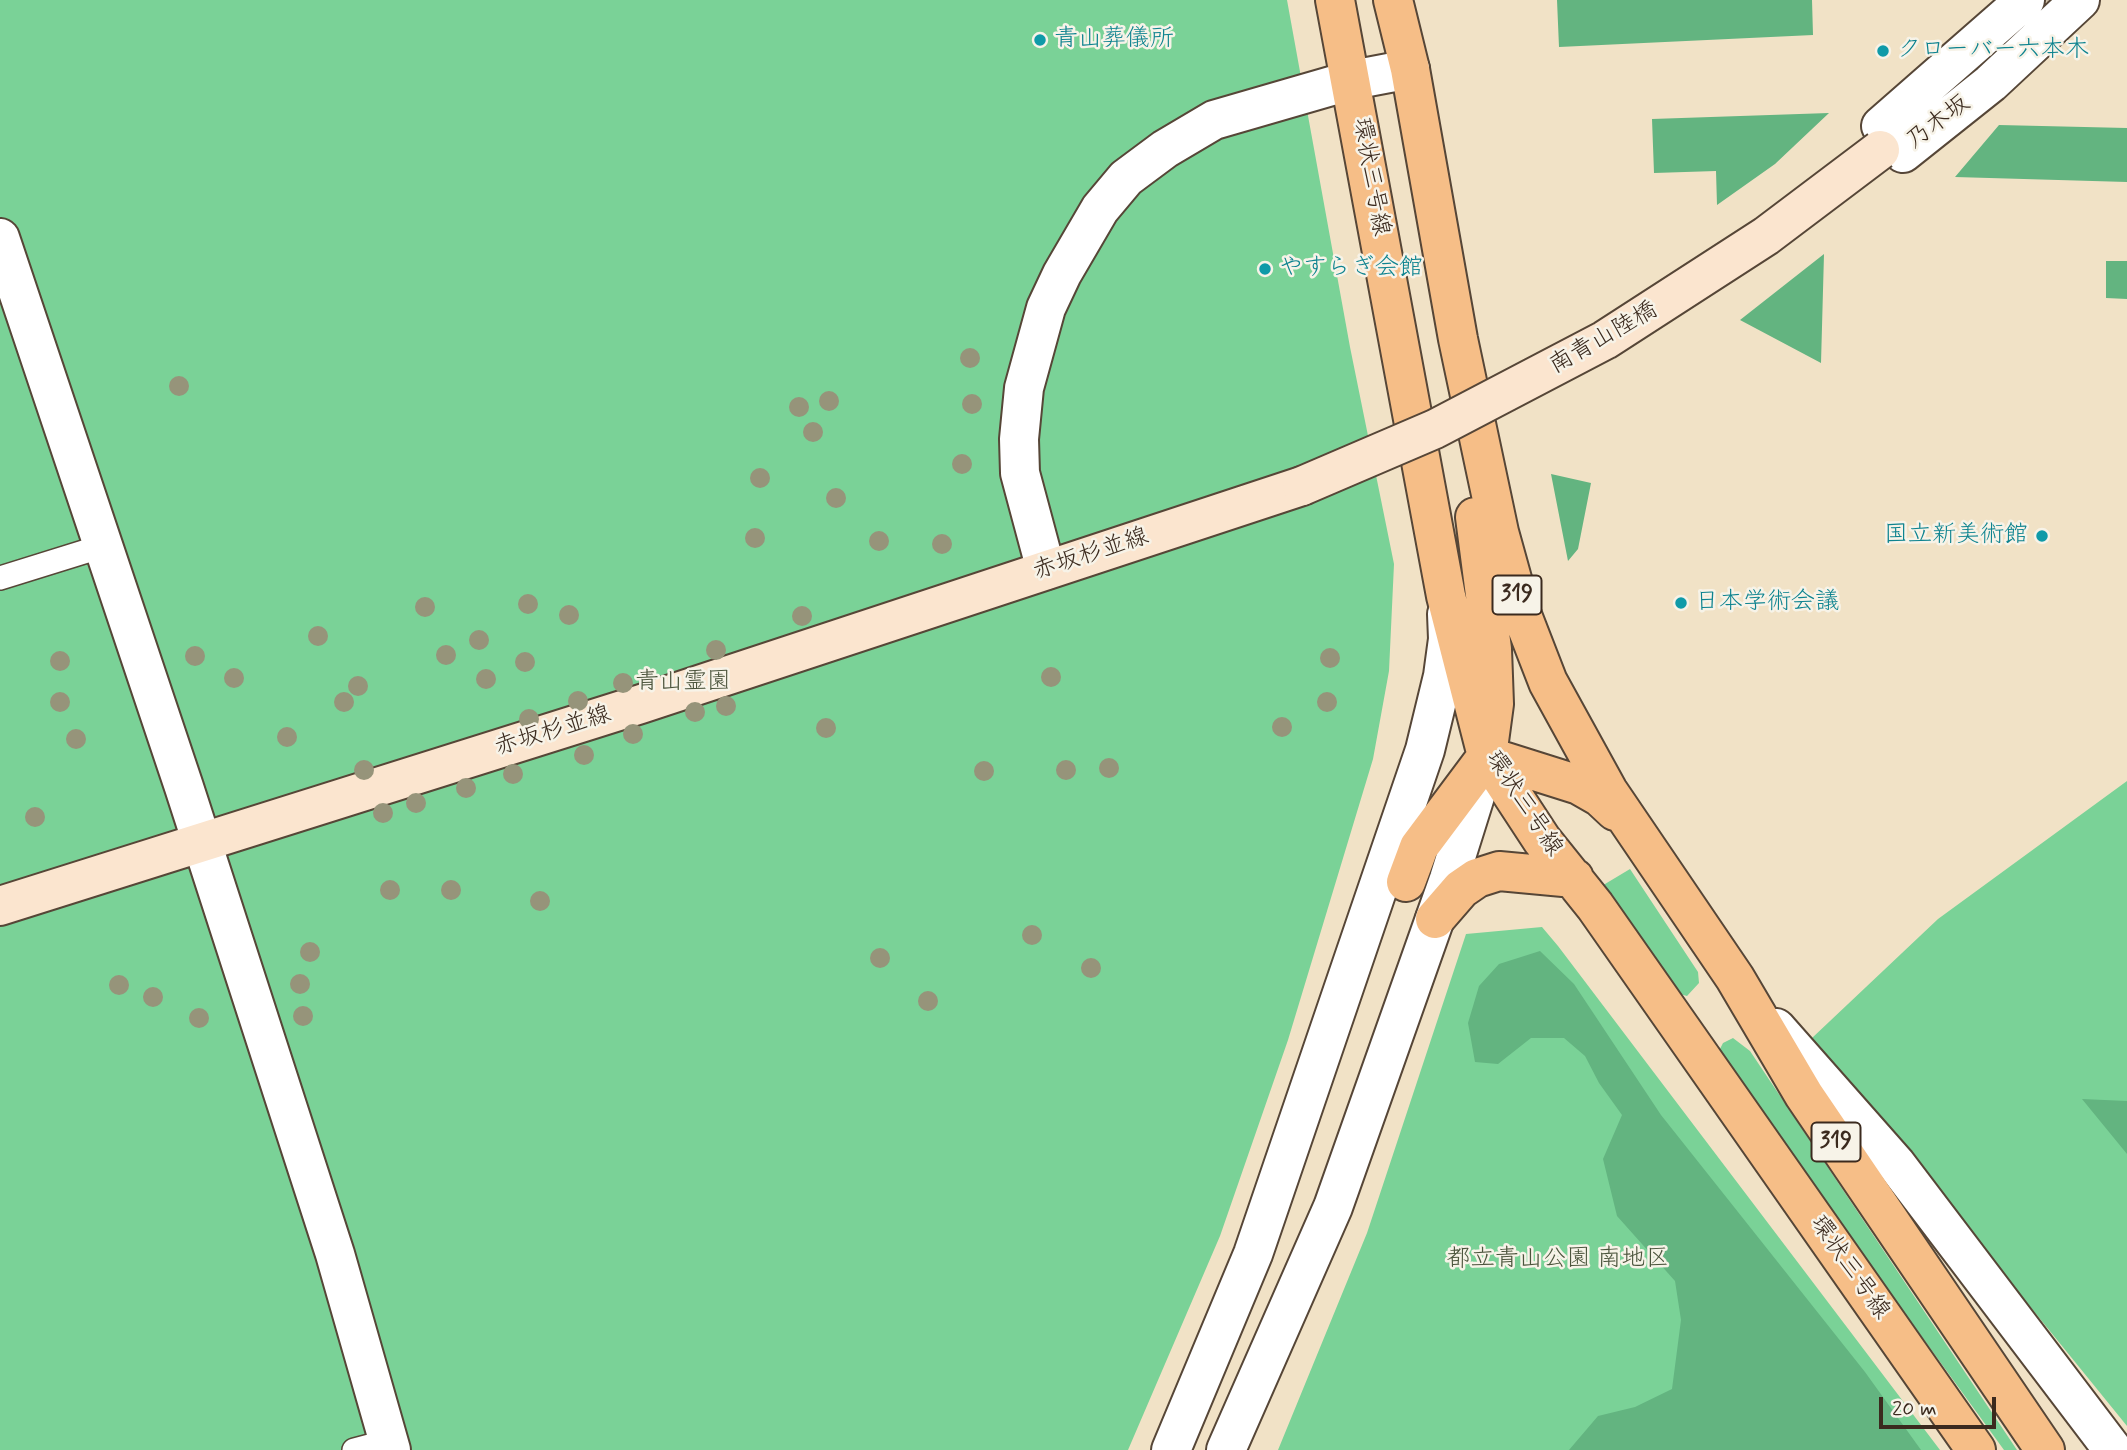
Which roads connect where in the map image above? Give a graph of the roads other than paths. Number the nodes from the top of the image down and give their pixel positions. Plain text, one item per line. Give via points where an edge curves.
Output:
1 (1335, 0) edge
2 (1393, 0) edge
3 (2025, 0) edge
4 (2080, 0) edge
5 (1410, 69) junction
6 (1352, 80) junction
7 (1880, 149) dead end
8 (0, 238) edge
9 (1458, 339) junction
10 (1302, 485) joint
11 (103, 546) junction
12 (1046, 570) junction
13 (0, 578) edge
14 (1446, 596) junction
15 (1487, 756) junction
16 (1634, 830) junction
17 (200, 841) junction
18 (1574, 878) junction
19 (1406, 882) joint
20 (0, 906) edge
21 (1435, 919) junction
22 (1744, 992) junction
23 (1288, 1171) junction
24 (378, 1447) edge
25 (1171, 1450) edge
26 (1226, 1450) edge
27 (1976, 1450) edge
28 (2045, 1450) edge
29 (2113, 1450) edge

1 - 6 main road, 環状三号線 / 319
2 - 5 main road, 319
3 - 4 street, 乃木坂 via 1881,126 1903,153 1991,83
5 - 6 street
5 - 9 main road, 319
6 - 12 street via 1214,120 1126,178 1100,209 1046,308 1024,388 1020,473
6 - 14 main road, 環状三号線 / 319
7 - 10 main road, 南青山陸橋, bridge via 1766,236 1605,340 1435,429
8 - 11 street
9 - 15 main road via 1454,354 1492,649 1494,704
9 - 16 main road, 319 via 1499,532 1522,615 1548,682
10 - 12 main road, 赤坂杉並線
11 - 13 lane
11 - 17 street
12 - 17 main road, 赤坂杉並線 via 641,704
14 - 15 main road, 環状三号線 / 319
14 - 23 street via 1448,639 1436,714
15 - 16 main road via 1579,785 1600,797
15 - 18 main road, 環状三号線 / 319 via 1542,840
15 - 19 main road via 1419,847
15 - 21 street
16 - 22 main road, 319
17 - 20 main road, 赤坂杉並線
17 - 24 street via 335,1254
18 - 21 main road via 1499,871 1477,878
18 - 27 main road, 環状三号線 / 319
19 - 23 street via 1349,1049
21 - 26 street via 1332,1207
22 - 28 main road, 319 via 1804,1095
22 - 29 street via 1896,1164
23 - 25 street

